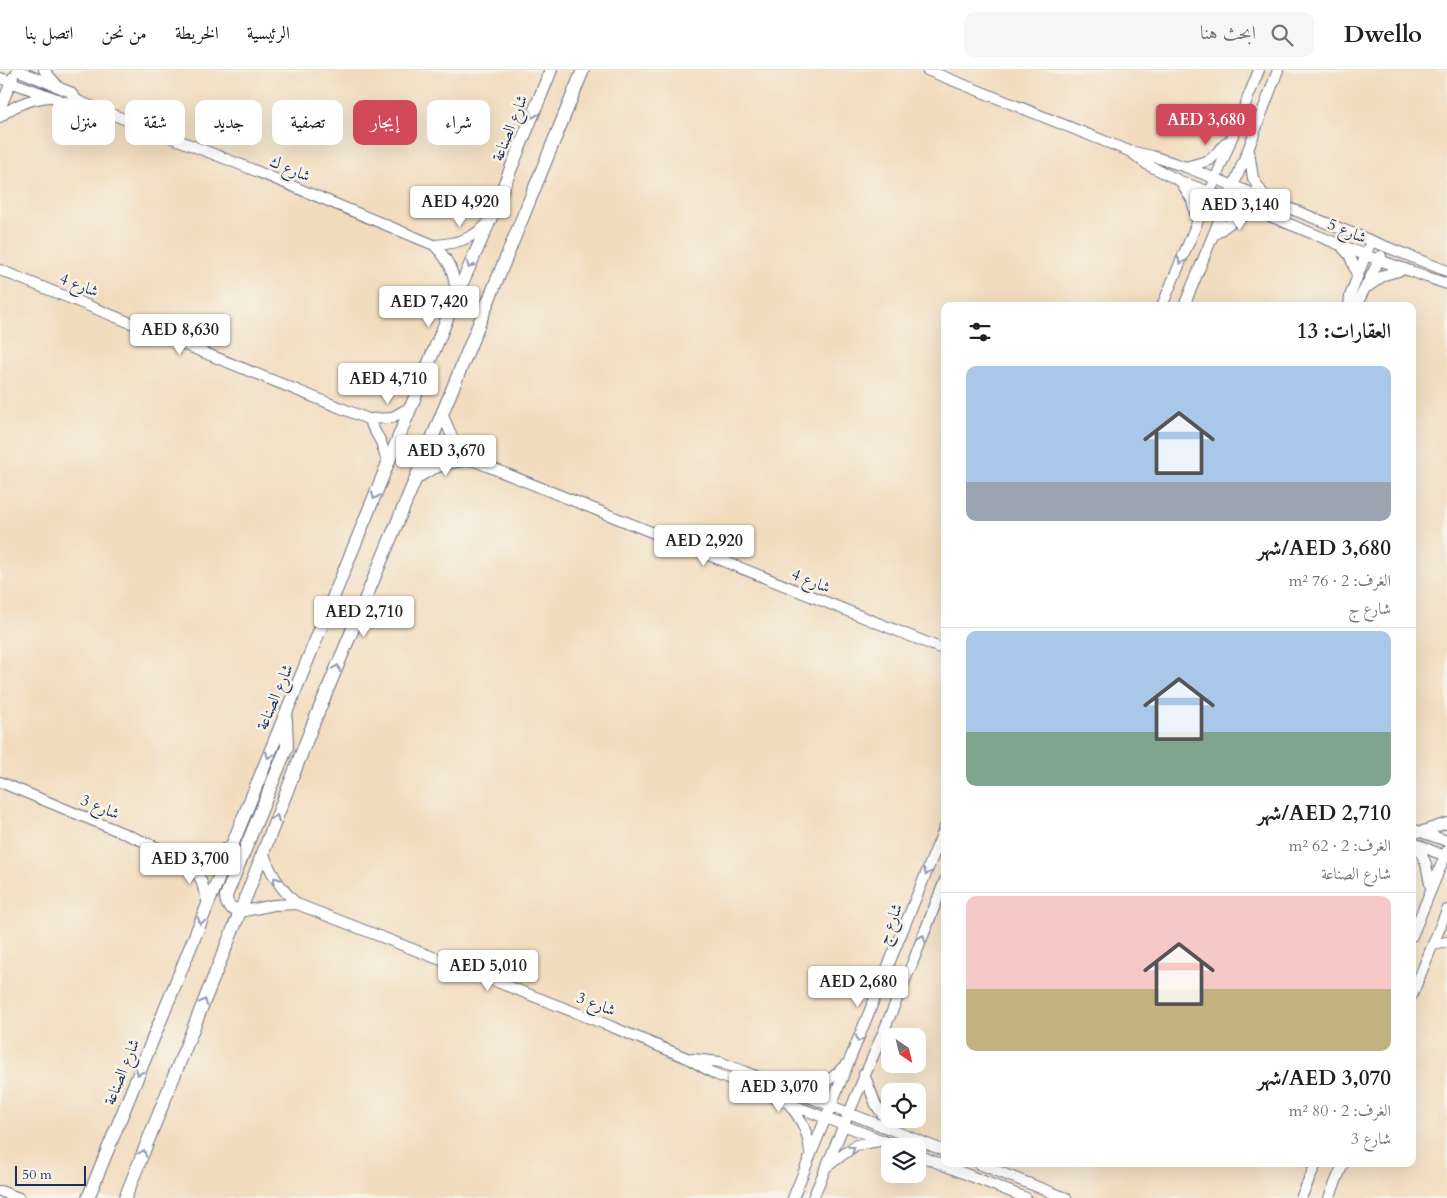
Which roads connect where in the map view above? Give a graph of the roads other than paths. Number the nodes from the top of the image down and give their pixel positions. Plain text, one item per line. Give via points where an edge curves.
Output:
1 (17, 70) edge
2 (44, 70) edge
3 (551, 70) edge
4 (583, 70) edge
5 (927, 70) edge
6 (1259, 70) edge
7 (1278, 70) edge
8 (0, 78) edge
9 (12, 82) junction
10 (58, 87) junction
11 (54, 97) junction
12 (61, 100) edge
13 (77, 100) edge
14 (0, 109) edge
15 (115, 115) edge
16 (0, 117) edge
17 (1232, 136) junction
18 (1248, 150) junction
19 (1129, 151) junction
20 (1186, 167) junction
21 (1215, 180) junction
22 (1180, 181) junction
23 (1233, 187) junction
24 (1210, 192) junction
25 (1228, 199) junction
26 (1266, 199) junction
27 (1257, 211) junction
28 (490, 220) junction
29 (1197, 222) junction
30 (1214, 235) junction
31 (1371, 241) junction
32 (1335, 242) junction
33 (434, 245) junction
34 (1386, 247) junction
35 (1365, 255) junction
36 (1379, 260) junction
37 (1405, 269) junction
38 (0, 270) edge
39 (1447, 271) edge
40 (1357, 276) junction
41 (1447, 284) edge
42 (1366, 288) junction
43 (455, 299) junction
44 (1164, 302) edge
45 (1186, 302) edge
46 (1349, 302) edge
47 (1358, 302) edge
48 (413, 406) junction
49 (442, 413) junction
50 (368, 419) junction
51 (472, 460) junction
52 (388, 465) junction
53 (415, 480) junction
54 (941, 648) edge
55 (285, 715) junction
56 (0, 782) edge
57 (1447, 824) edge
58 (1416, 830) edge
59 (941, 837) edge
60 (1447, 842) edge
61 (1416, 844) edge
62 (232, 845) junction
63 (1416, 846) edge
64 (263, 851) junction
65 (1446, 855) edge
66 (188, 860) junction
67 (941, 890) edge
68 (1431, 893) junction
69 (208, 904) junction
70 (297, 904) junction
71 (1447, 910) edge
72 (240, 912) junction
73 (1416, 927) edge
74 (1447, 942) edge
75 (1433, 945) junction
76 (1416, 985) edge
77 (687, 1058) junction
78 (849, 1061) junction
79 (864, 1074) junction
80 (790, 1090) junction
81 (788, 1103) junction
82 (831, 1106) junction
83 (848, 1112) junction
84 (826, 1118) junction
85 (843, 1124) junction
86 (894, 1130) junction
87 (881, 1140) edge
88 (881, 1141) edge
89 (941, 1149) edge
90 (810, 1157) junction
91 (926, 1158) edge
92 (941, 1164) edge
93 (948, 1167) edge
94 (986, 1167) edge
95 (1315, 1167) edge
96 (1342, 1167) edge
97 (825, 1168) junction
98 (0, 1190) edge
99 (126, 1196) edge
100 (89, 1197) edge
101 (18, 1198) edge
102 (793, 1198) edge
103 (813, 1198) edge
104 (1026, 1198) edge
105 (1066, 1198) edge
106 (1301, 1198) edge
107 (1329, 1198) edge

1 - 9 street
1 - 10 street, شارع ك
2 - 10 street
3 -> 28 street, شارع الصناعة
4 - 49 street
5 - 19 street, شارع 5
6 - 17 street
7 - 18 street
8 - 9 street, شارع ك
9 - 11 street, شارع ك
9 - 14 street
10 - 13 street, شارع ك via 70,92
11 - 12 street, شارع ك
11 - 16 street via 22,103
15 - 33 street, شارع ك
17 - 20 street via 1210,160
17 - 21 street
18 - 23 street
18 - 26 street via 1253,178
19 - 20 street, شارع 5
19 - 22 street, شارع 5
20 - 21 street, شارع 5
21 - 23 street, شارع 5
21 - 24 street
22 - 24 street, شارع 5
22 - 29 street via 1192,200
23 - 25 street
23 - 26 street, شارع 5
24 - 25 street, شارع 5
24 - 29 street
25 - 27 street, شارع 5
25 - 30 street
26 - 31 street, شارع 5
27 - 30 street via 1237,218
27 - 32 street, شارع 5
28 - 33 street, شارع ك via 466,240
28 -> 43 street, شارع الصناعة
29 -> 44 street
30 - 45 street
31 - 34 street, شارع 5
31 - 35 street
32 - 35 street, شارع 5
32 - 40 street via 1350,256
33 - 43 street, شارع ك via 452,269
34 - 36 street
34 - 39 street, شارع 5
35 - 36 street, شارع 5
35 - 40 street
36 - 37 street, شارع 5
36 - 42 street
37 - 41 street, شارع 5
37 - 42 street via 1384,275
38 - 50 street, شارع 4
40 - 46 street
42 - 47 street
43 - 48 street, شارع الصناعة
48 - 50 street, شارع 4 via 391,418
48 - 52 street, شارع الصناعة
49 - 51 street, شارع 4 via 453,439
49 - 53 street
50 - 52 street via 381,442
51 - 53 street, شارع 4 via 441,465
51 - 54 street, شارع 4
52 -> 55 street, شارع الصناعة
64 -> 53 street
55 -> 62 street, شارع الصناعة
55 - 72 street via 287,747 226,896 229,907
56 - 66 street, شارع 3
57 - 58 street
58 - 60 street
59 -> 78 street, شارع ج
61 - 65 street
62 - 66 street via 211,857
62 - 69 street, شارع الصناعة
63 - 68 street via 1429,873
70 -> 64 street, شارع 3 via 275,880
64 - 72 street
65 - 68 street
66 - 69 street via 201,880
79 -> 67 street
68 - 73 street
69 -> 100 street, شارع الصناعة
70 - 72 street, شارع 3
70 - 77 street, شارع 3
71 - 75 street
99 -> 72 street
74 - 75 street
75 - 76 street
77 - 80 street, شارع 3 via 720,1062
77 - 81 street, شارع 3 via 715,1074
78 - 80 street via 824,1084
78 - 82 street, شارع ج
79 - 83 street
79 - 86 street via 876,1105
80 - 82 street, شارع 3
81 - 84 street, شارع 3
81 - 90 street via 806,1129
82 - 83 street, شارع 3
82 - 84 street, شارع ج
83 - 85 street
83 - 86 street, شارع 3
84 - 85 street, شارع 3
84 - 90 street, شارع ج
85 - 87 street, شارع 3
85 - 97 street
86 - 89 street, شارع 3
97 -> 88 street via 856,1145
90 - 102 street, شارع ج
91 - 92 street
93 - 104 street
94 - 105 street
95 - 106 street
96 - 107 street
97 - 103 street
98 - 101 street

